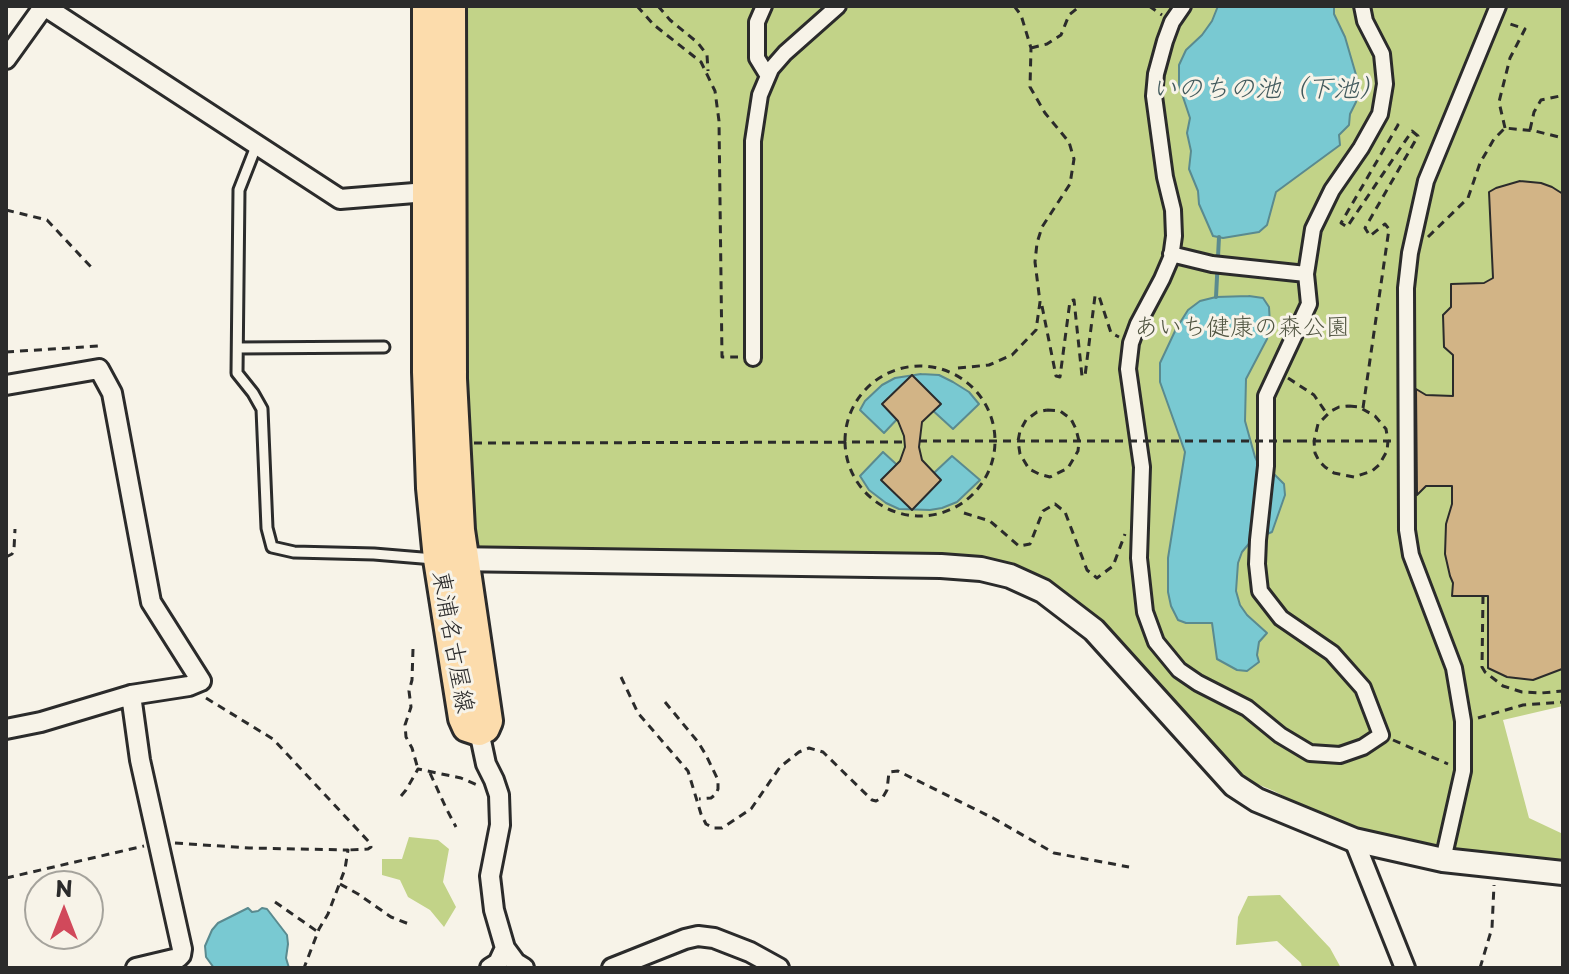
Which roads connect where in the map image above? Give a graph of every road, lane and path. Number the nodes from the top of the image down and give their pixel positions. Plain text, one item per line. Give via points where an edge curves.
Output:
1 (44, 6) edge
2 (427, 6) edge
3 (451, 6) edge
4 (637, 6) edge
5 (658, 6) edge
6 (764, 6) edge
7 (838, 6) edge
8 (1014, 6) edge
9 (1080, 6) edge
10 (1183, 6) edge
11 (1362, 6) edge
12 (1496, 12) edge
13 (1031, 48) junction
14 (6, 59) edge
15 (708, 74) junction
16 (768, 76) junction
17 (1563, 92) edge
18 (1505, 128) junction
19 (1530, 130) junction
20 (1383, 134) dead end
21 (1563, 138) edge
22 (257, 144) junction
23 (427, 192) junction
24 (6, 210) edge
25 (1410, 253) junction
26 (1171, 254) junction
27 (91, 267) dead end
28 (1306, 274) junction
29 (1039, 290) junction
30 (1131, 343) junction
31 (99, 346) dead end
32 (384, 347) dead end
33 (238, 348) junction
34 (6, 352) edge
35 (753, 358) joint
36 (958, 368) dead end
37 (1277, 372) junction
38 (6, 385) edge
39 (1363, 408) junction
40 (1327, 414) junction
41 (919, 441) dead end
42 (996, 441) junction
43 (1018, 441) junction
44 (1079, 441) junction
45 (1314, 441) junction
46 (1388, 441) junction
47 (1406, 441) junction
48 (846, 442) junction
49 (905, 442) dead end
50 (467, 443) dead end
51 (964, 513) dead end
52 (1141, 513) junction
53 (15, 529) dead end
54 (6, 557) edge
55 (451, 559) junction
56 (1483, 596) dead end
57 (413, 649) dead end
58 (621, 677) dead end
59 (189, 686) junction
60 (1563, 691) edge
61 (131, 695) junction
62 (665, 702) dead end
63 (1563, 702) edge
64 (1463, 721) junction
65 (6, 729) edge
66 (479, 731) joint
67 (1381, 735) junction
68 (418, 769) junction
69 (1463, 771) junction
70 (430, 772) junction
71 (401, 796) dead end
72 (697, 799) junction
73 (499, 810) junction
74 (456, 827) dead end
75 (1354, 840) junction
76 (159, 842) junction
77 (348, 850) junction
78 (1443, 860) junction
79 (1494, 865) junction
80 (1129, 867) dead end
81 (1563, 873) edge
82 (6, 878) edge
83 (339, 884) junction
84 (275, 902) dead end
85 (409, 924) dead end
86 (318, 932) junction
87 (505, 948) junction
88 (136, 968) edge
89 (304, 968) edge
90 (490, 968) edge
91 (524, 968) edge
92 (612, 968) edge
93 (779, 968) edge
94 (1405, 968) edge
95 (1480, 968) edge

1 - 14 street
1 - 22 street
2 - 23 main road, 東浦名古屋線
3 - 55 main road, 東浦名古屋線 via 452,379 460,530
4 - 15 path
5 - 15 path via 707,55
6 - 16 street via 757,22 757,58
7 - 16 street via 785,53
8 - 13 path
9 - 13 path via 1069,15 1061,35
10 - 26 street via 1165,41 1154,96 1173,210
11 - 28 street via 1382,54 1380,114 1313,229
12 - 18 path via 1525,29 1510,58 1499,102
12 - 25 street via 1426,181
13 - 29 path via 1030,87 1069,142 1074,159 1070,184 1037,243
15 - 35 path via 719,121 722,357
16 - 35 street via 753,141
17 - 19 path via 1541,100
18 - 19 path
18 - 25 path via 1480,163 1468,198
19 - 21 path
20 - 39 path via 1392,122 1398,125 1341,223 1347,227 1412,131 1418,136 1365,228 1370,236 1385,224 1389,229
22 - 23 street via 340,199
22 - 33 lane via 239,190
23 - 55 main road, 東浦名古屋線 via 431,488
24 - 27 path via 47,220
25 - 47 street
26 - 28 street
26 - 30 street
28 - 37 street via 1309,304
29 - 30 path via 1056,376 1060,377 1070,301 1074,300 1082,376 1095,296 1111,333
29 - 36 path via 1036,330 1029,340 989,365
30 - 52 street via 1128,369 1142,467
31 - 34 path
32 - 33 lane
33 - 55 lane via 237,373 262,409 272,547
37 - 40 path via 1314,395
37 - 67 street via 1266,396 1260,591 1281,618 1332,653 1363,688
38 - 59 street via 99,369 112,393 151,602 201,681
39 - 40 path via 1339,407
39 - 46 path via 1381,422
40 - 45 path
41 - 42 path
42 - 43 path
42 - 48 path via 983,482 972,496 925,515 884,509 869,497 853,477
42 - 48 path via 990,410 973,387 949,371 914,367 886,373 867,387 852,408
43 - 44 path
43 - 44 path via 1026,420 1047,410 1071,419
43 - 44 path via 1029,469 1050,477 1068,468
44 - 45 path, bridge
45 - 46 path
45 - 46 path via 1325,467 1354,477 1379,465
46 - 47 path
47 - 64 street via 1411,555 1454,668
48 - 49 path
48 - 50 path
51 - 52 path via 990,521 1019,546 1030,544 1043,511 1055,504 1065,512 1087,570 1097,578 1113,566 1127,530
52 - 67 street via 1145,612 1156,642 1179,670 1247,708 1310,753 1340,755
53 - 54 path via 14,549
55 - 66 main road, 東浦名古屋線 via 463,718 467,727
55 - 75 street via 941,566 1010,576 1043,591 1094,630 1234,785 1257,800
56 - 60 path via 1485,672 1522,692
57 - 68 path via 411,707 405,725
58 - 72 path via 638,713 688,771
59 - 61 street
59 - 77 path via 273,739 371,847
61 - 65 street
61 - 76 street
62 - 72 path via 698,742 718,780 716,794
63 - 64 path via 1523,705
64 - 69 street
66 - 73 street
67 - 69 path
68 - 70 path
68 - 71 path
69 - 78 street
70 - 73 path via 477,784 489,807
70 - 74 path
72 - 80 path via 706,824 722,828 751,809 780,767 809,748 823,752 872,800 883,797 889,772 898,771 1054,853
73 - 87 street via 490,876
75 - 78 street
75 - 94 street
76 - 77 path
76 - 82 path
76 - 88 street via 181,955
77 - 83 path
78 - 79 street
79 - 81 street
79 - 95 path via 1492,928
83 - 85 path
83 - 86 path
84 - 86 path
86 - 89 path
87 - 90 street
87 - 91 street
92 - 93 street via 698,936 750,952

